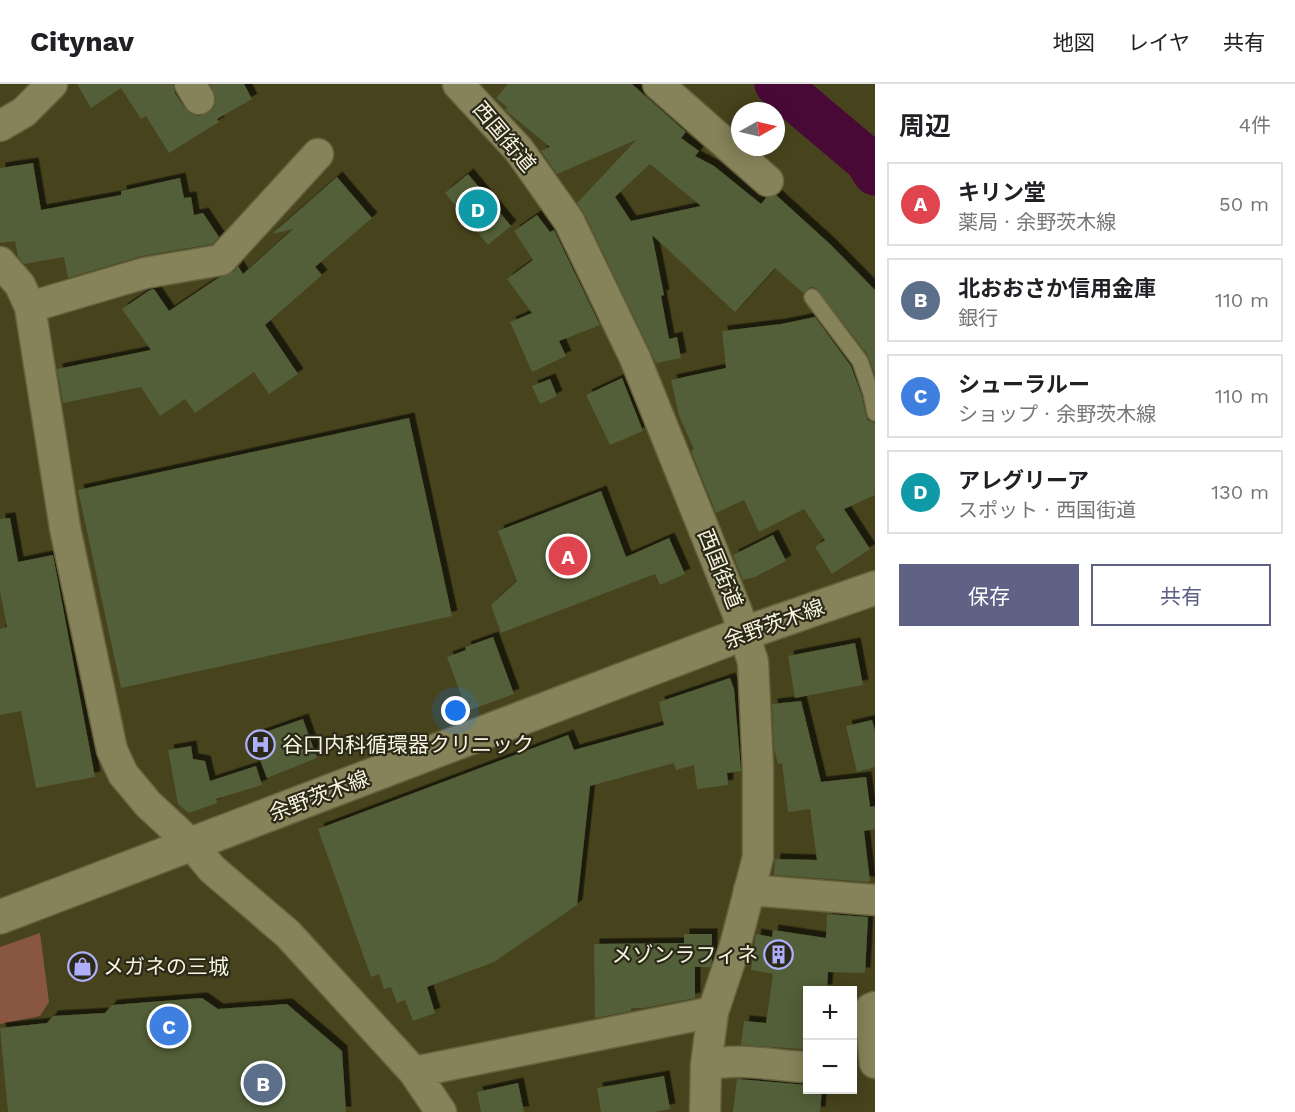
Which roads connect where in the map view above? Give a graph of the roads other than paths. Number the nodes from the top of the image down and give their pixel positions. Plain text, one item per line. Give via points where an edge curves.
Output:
1 (52, 84) edge
2 (458, 84) edge
3 (658, 84) edge
4 (0, 126) edge
5 (318, 154) dead end
6 (768, 181) dead end
7 (0, 262) edge
8 (813, 297) dead end
9 (30, 306) junction
10 (875, 413) edge
11 (875, 588) edge
12 (745, 633) junction
13 (191, 844) junction
14 (749, 890) junction
15 (875, 900) edge
16 (0, 917) edge
17 (875, 1007) edge
18 (713, 1012) junction
19 (875, 1063) edge
20 (706, 1065) junction
21 (803, 1067) edge
22 (857, 1069) edge
23 (875, 1071) edge
24 (414, 1072) junction
25 (441, 1112) edge
26 (705, 1112) edge

1 - 4 street via 24,112
2 - 12 street, 西国街道 via 519,150 569,221 635,358
3 - 6 street
5 - 9 street via 221,260 145,273
7 - 9 street via 20,285
8 - 10 lane via 860,361
9 - 13 street via 65,528 112,750 123,774 148,804
11 - 12 main road, 余野茨木線
12 - 13 main road, 余野茨木線
12 - 14 street, 西国街道 via 753,662 758,770 758,857
13 - 16 main road, 余野茨木線
13 - 24 street via 212,869 288,934
14 - 15 street
14 - 18 street, 西国街道
17 - 19 street via 870,1009
18 - 20 street, 西国街道
18 - 24 street
20 - 21 street via 745,1060
20 - 26 street, 西国街道
22 - 23 street
24 - 25 street

